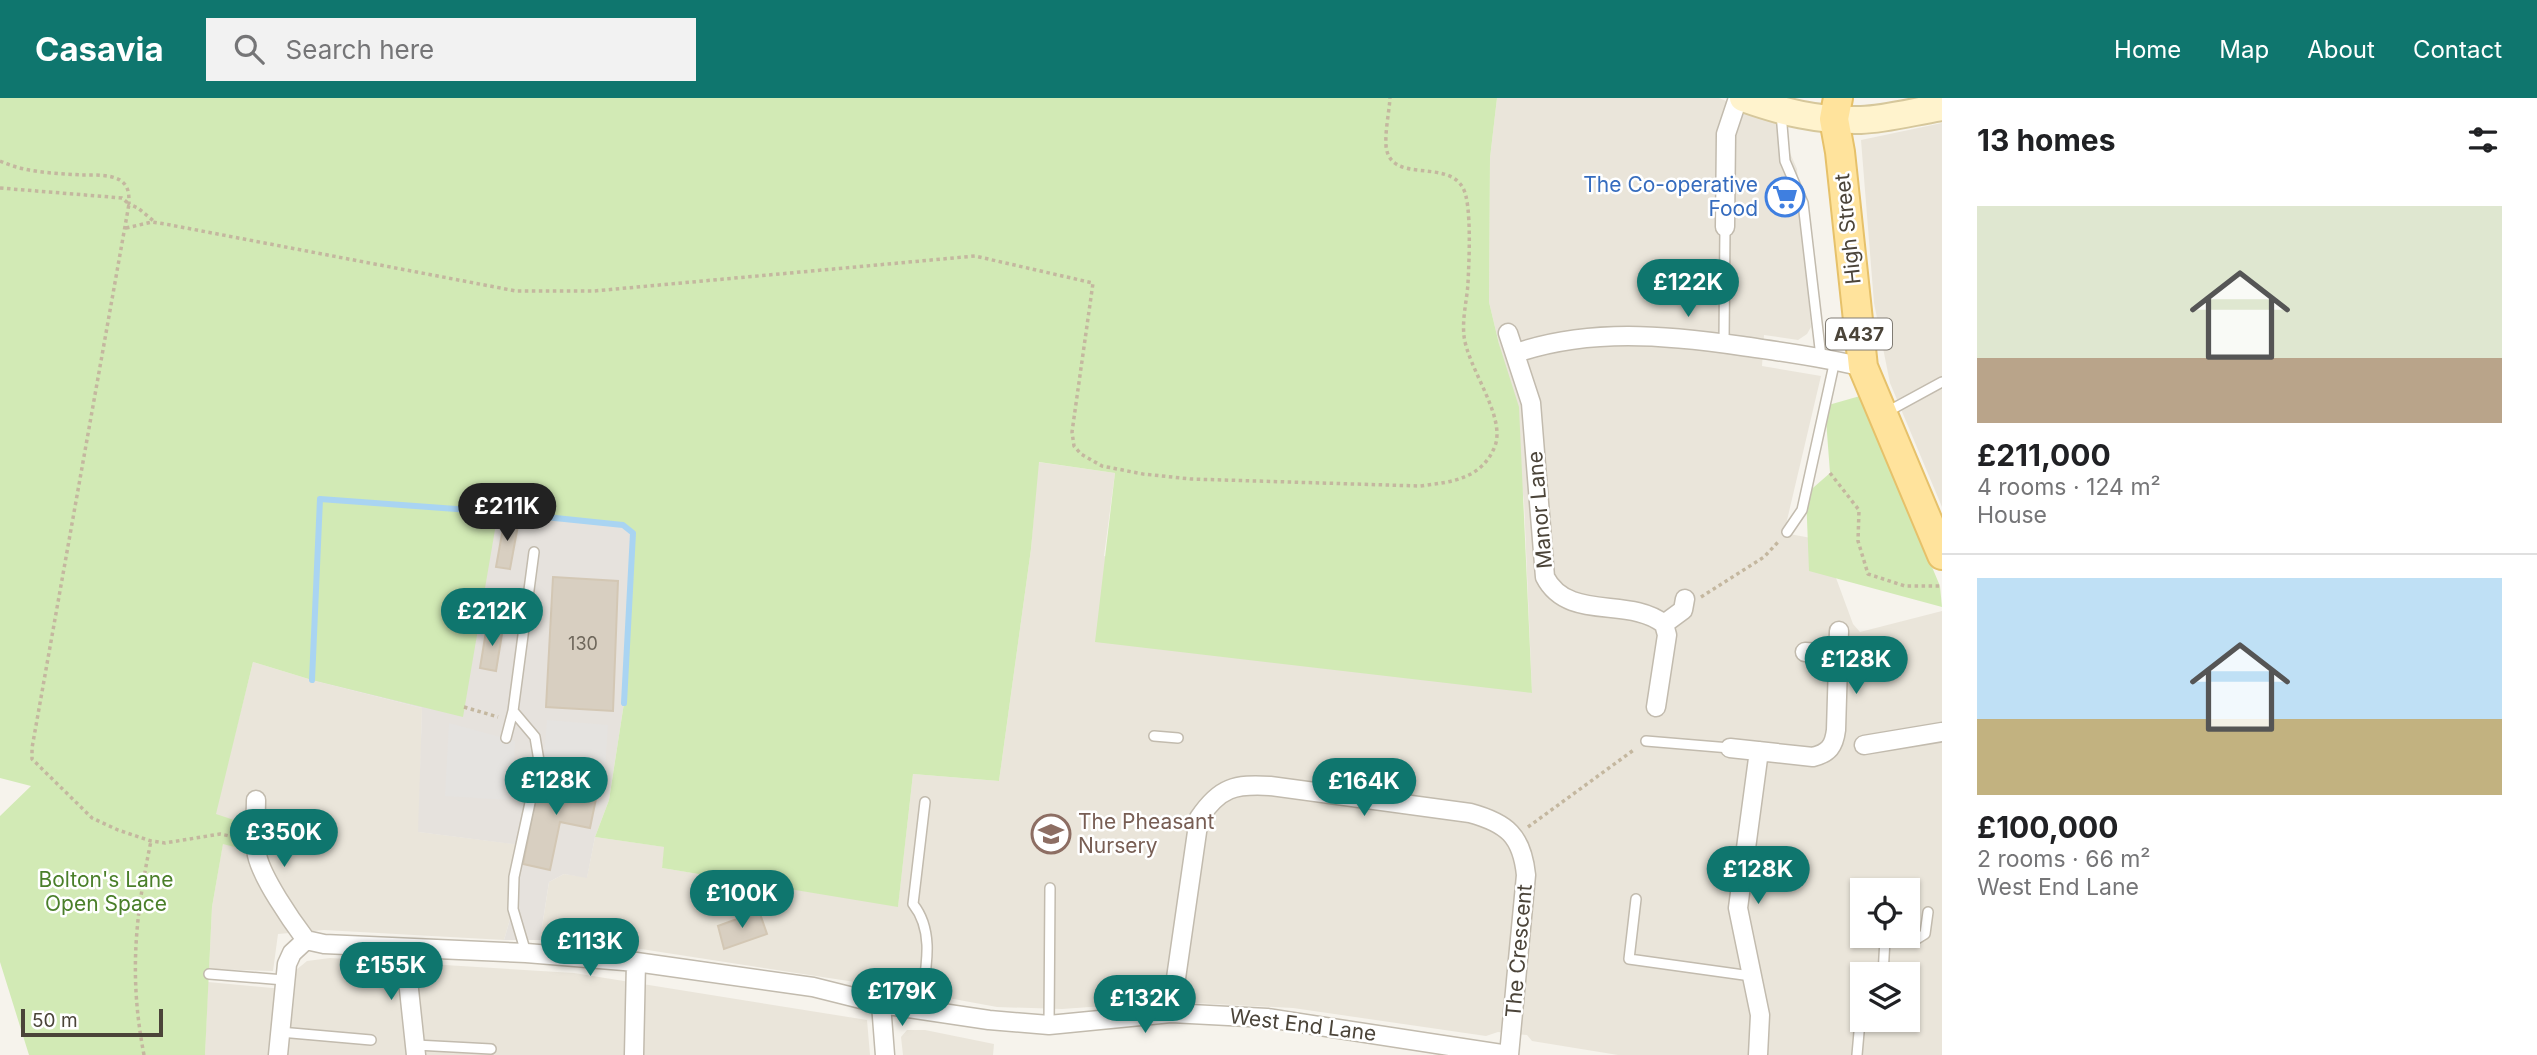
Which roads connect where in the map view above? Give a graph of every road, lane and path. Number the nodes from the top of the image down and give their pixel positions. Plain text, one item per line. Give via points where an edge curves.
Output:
1 (1391, 98) edge
2 (1740, 98) edge
3 (1942, 107) edge
4 (1836, 109) edge
5 (1780, 111) junction
6 (0, 161) edge
7 (0, 188) edge
8 (129, 204) junction
9 (156, 223) junction
10 (126, 228) junction
11 (1725, 228) joint
12 (1508, 333) dead end
13 (1724, 343) junction
14 (1516, 353) junction
15 (1828, 359) junction
16 (1863, 367) junction
17 (1942, 382) edge
18 (1884, 414) junction
19 (1830, 473) dead end
20 (1787, 532) joint
21 (1941, 548) edge
22 (534, 552) dead end
23 (1942, 586) edge
24 (1685, 599) joint
25 (1664, 624) junction
26 (1839, 631) dead end
27 (1805, 652) dead end
28 (1838, 654) junction
29 (464, 707) dead end
30 (1656, 707) dead end
31 (512, 716) junction
32 (1942, 732) edge
33 (1154, 736) dead end
34 (506, 738) dead end
35 (1178, 738) dead end
36 (1646, 741) joint
37 (1864, 745) dead end
38 (1730, 748) joint
39 (1759, 751) junction
40 (256, 800) dead end
41 (925, 802) dead end
42 (285, 830) dead end
43 (249, 833) junction
44 (1514, 836) junction
45 (151, 841) junction
46 (1050, 888) dead end
47 (1636, 900) dead end
48 (1928, 912) dead end
49 (306, 940) junction
50 (406, 948) junction
51 (526, 953) junction
52 (636, 962) junction
53 (1884, 962) edge
54 (208, 974) dead end
55 (1751, 976) junction
56 (284, 979) junction
57 (881, 1004) junction
58 (920, 1011) junction
59 (1171, 1013) junction
60 (1049, 1025) junction
61 (280, 1032) junction
62 (1859, 1032) edge
63 (371, 1040) dead end
64 (491, 1049) dead end
65 (416, 1050) edge
66 (144, 1055) edge
67 (278, 1055) edge
68 (634, 1055) edge
69 (885, 1055) edge
70 (1508, 1055) edge
71 (1758, 1055) edge
72 (1857, 1055) edge

1 - 9 path via 1386,143 1390,159 1399,166 1453,177 1467,199 1464,334 1497,430 1490,456 1472,475 1420,486 1191,479 1102,466 1077,450 1072,432 1093,283 975,256 541,293
2 - 5 street
2 - 11 street via 1726,134
3 - 4 street via 1863,120
4 - 5 street via 1818,119
4 - 16 main road, High Street / A437
5 - 15 lane via 1785,161 1803,203
6 - 8 path via 42,172 112,176 129,191
7 - 8 path via 122,198
8 - 9 path
8 - 10 path
9 - 10 path
10 - 45 path via 31,752 33,762 92,818
11 - 13 lane
12 - 14 street, Manor Lane
13 - 14 street via 1629,334 1546,342
13 - 15 street
14 - 25 street, Manor Lane via 1531,402 1545,577 1551,588 1570,602 1648,614
15 - 16 street
15 - 20 lane via 1802,510
16 - 18 main road, High Street / A437
17 - 18 lane
18 - 21 main road, High Street / A437
19 - 23 path via 1859,510 1857,541 1868,574 1905,586
20 - 24 path via 1764,557 1700,597
22 - 31 lane
24 - 25 street via 1683,610
25 - 30 street via 1667,635
26 - 28 street
27 - 28 street
28 - 39 street via 1836,730 1829,750 1814,757
29 - 31 path
31 - 34 lane
31 - 51 lane via 540,745 514,877 513,909
32 - 37 street
33 - 35 lane
36 - 38 lane
36 - 44 path
38 - 39 street
39 - 55 street via 1738,908
40 - 43 street
41 - 58 lane via 912,904 927,930
42 - 43 street
43 - 45 path via 173,843
43 - 49 street via 285,911
44 - 59 street via 1489,818 1470,813 1270,786 1232,787 1199,818
44 - 70 street, The Crescent via 1526,875
45 - 66 path via 135,930 135,999
46 - 60 lane
47 - 55 lane via 1629,959
48 - 53 lane via 1925,934 1912,942 1885,939
49 - 50 street, West End Lane
49 - 56 street via 292,953
50 - 51 street, West End Lane
50 - 65 street
51 - 52 street, West End Lane
52 - 57 street, West End Lane via 813,987
52 - 68 street
54 - 56 lane
55 - 71 street via 1760,1015
56 - 61 street
57 - 58 street, West End Lane
57 - 69 street
58 - 60 street, West End Lane
59 - 60 street, West End Lane
59 - 70 street, West End Lane via 1267,1018
61 - 63 lane
61 - 67 street
62 - 72 lane
64 - 65 lane

